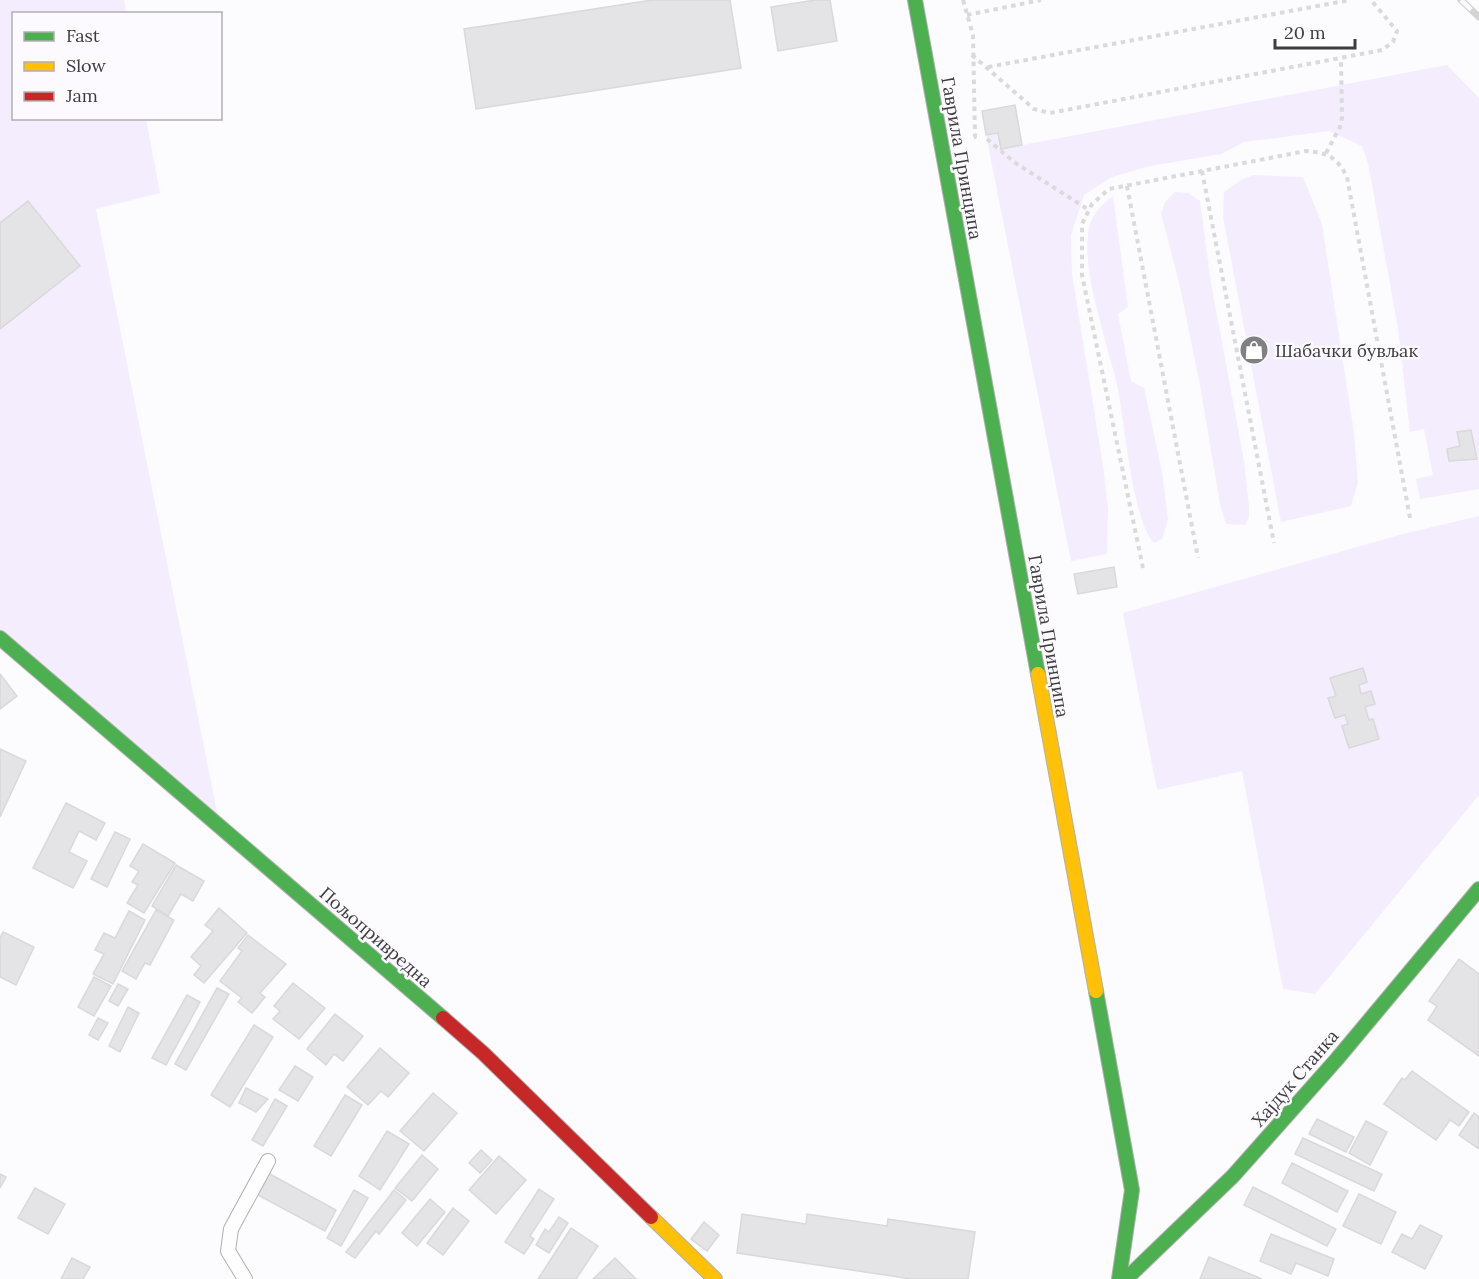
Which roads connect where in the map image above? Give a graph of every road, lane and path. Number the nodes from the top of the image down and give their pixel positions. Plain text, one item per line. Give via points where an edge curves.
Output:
1 (915, 0) edge
2 (963, 0) edge
3 (1041, 0) edge
4 (1350, 0) edge
5 (1371, 0) edge
6 (967, 15) junction
7 (972, 55) junction
8 (1341, 58) junction
9 (987, 67) junction
10 (975, 119) dead end
11 (987, 139) dead end
12 (1326, 153) junction
13 (1202, 171) junction
14 (1126, 186) junction
15 (1089, 210) junction
16 (1410, 518) dead end
17 (1274, 543) dead end
18 (1198, 558) dead end
19 (1143, 568) dead end
20 (0, 638) edge
21 (1479, 889) edge
22 (268, 1161) dead end
23 (245, 1279) edge
24 (715, 1279) edge
25 (1119, 1279) edge
26 (1126, 1279) edge

1 - 25 street, Гаврила Принципа via 1132,1190
2 - 6 path
3 - 6 path
4 - 9 path
5 - 8 path via 1396,31 1393,42 1382,50
6 - 7 path via 973,36
7 - 9 path
7 - 10 path
8 - 9 path via 1050,113 1034,109
8 - 12 path via 1342,118
11 - 15 path via 1014,162
12 - 13 path via 1306,151
12 - 16 path via 1340,162 1347,177
13 - 14 path
13 - 17 path
14 - 15 path via 1109,189
14 - 18 path
15 - 19 path via 1082,224 1082,275
20 - 24 street, Пољопривредна via 483,1053
21 - 26 street, Хајдук Станка via 1233,1176
22 - 23 lane via 231,1229 228,1251

